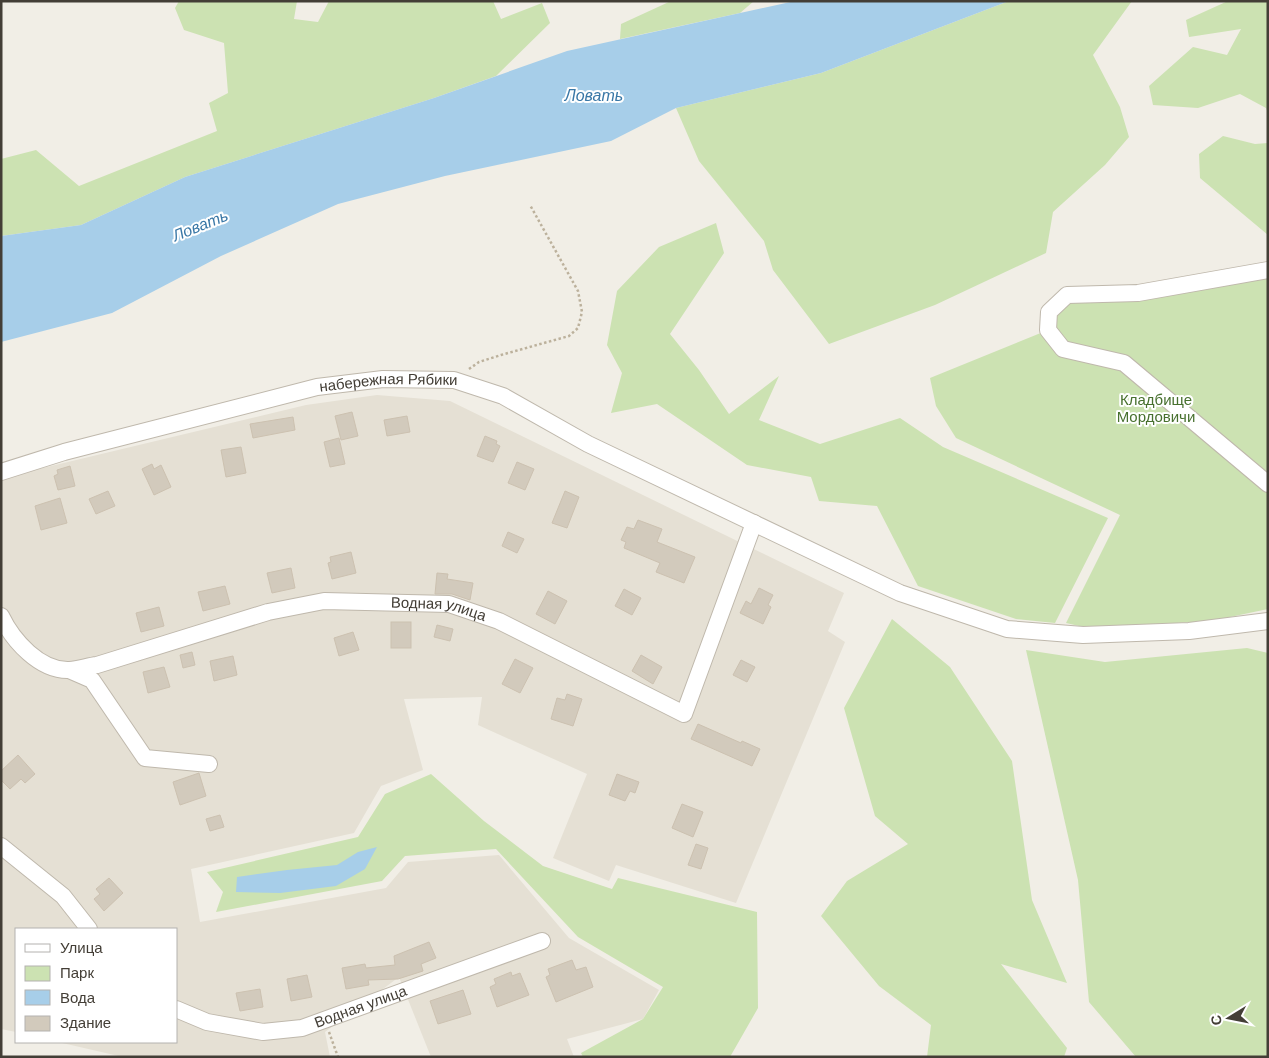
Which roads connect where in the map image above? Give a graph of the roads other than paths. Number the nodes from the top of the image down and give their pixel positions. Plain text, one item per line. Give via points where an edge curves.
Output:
1 (1268, 270) edge
2 (1, 472) edge
3 (1268, 484) edge
4 (754, 523) junction
5 (1, 616) edge
6 (1268, 621) edge
7 (69, 670) junction
8 (209, 764) dead end
9 (1, 846) edge
10 (87, 928) edge
11 (542, 941) dead end
12 (178, 1010) edge

1 - 3 street via 1138,293 1067,295 1049,312 1048,330 1063,349 1124,362
2 - 4 street, набережная Рябики via 64,452 317,387 383,379 454,380 503,396 588,444
4 - 6 street, набережная Рябики via 900,593 1007,629 1083,636 1189,631
4 - 7 street, Водная улица via 684,714 499,620 449,604 324,601 268,612
5 - 7 street, Водная улица via 27,652 47,667
7 - 8 street via 92,680 145,758
9 - 10 street via 63,896
11 - 12 street, Водная улица via 302,1028 263,1032 207,1022

